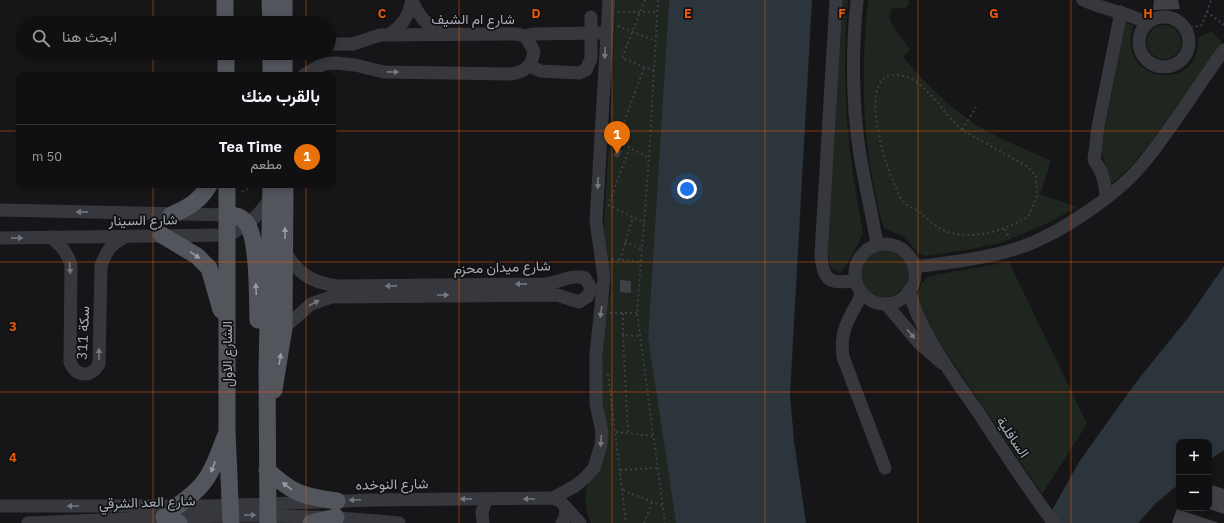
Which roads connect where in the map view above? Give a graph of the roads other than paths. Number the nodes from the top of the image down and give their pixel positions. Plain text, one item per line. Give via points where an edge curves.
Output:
1 (225, 0) edge
2 (836, 0) edge
3 (857, 0) edge
4 (1083, 0) edge
5 (281, 8) edge
6 (614, 8) edge
7 (1121, 12) junction
8 (225, 16) edge
9 (287, 16) edge
10 (591, 17) dead end
11 (1147, 23) junction
12 (614, 30) junction
13 (390, 34) junction
14 (452, 34) junction
15 (590, 34) junction
16 (525, 36) junction
17 (336, 44) edge
18 (353, 44) junction
19 (1224, 50) edge
20 (226, 60) edge
21 (271, 60) edge
22 (284, 60) edge
23 (353, 64) junction
24 (529, 66) junction
25 (226, 72) edge
26 (271, 72) edge
27 (284, 72) edge
28 (309, 72) edge
29 (207, 188) edge
30 (285, 188) edge
31 (234, 189) edge
32 (271, 191) edge
33 (1106, 198) junction
34 (0, 210) edge
35 (171, 214) junction
36 (228, 215) junction
37 (248, 224) junction
38 (228, 234) junction
39 (162, 235) junction
40 (50, 237) junction
41 (125, 237) junction
42 (0, 238) edge
43 (877, 244) junction
44 (285, 252) junction
45 (914, 267) junction
46 (856, 280) junction
47 (909, 290) junction
48 (862, 293) junction
49 (886, 304) junction
50 (284, 328) junction
51 (227, 334) junction
52 (948, 368) junction
53 (267, 369) junction
54 (268, 425) junction
55 (228, 431) junction
56 (885, 468) dead end
57 (267, 470) junction
58 (553, 498) junction
59 (487, 499) junction
60 (0, 506) edge
61 (177, 506) junction
62 (566, 507) junction
63 (336, 509) junction
64 (232, 514) edge
65 (268, 514) edge
66 (172, 520) edge
67 (28, 523) edge
68 (311, 523) edge
69 (399, 523) edge
70 (483, 523) edge
71 (562, 523) edge
72 (580, 523) edge
73 (1054, 523) edge

1 - 8 main road
2 - 46 street via 821,255 826,278 843,283
3 - 43 street via 854,62 856,116 860,154
4 - 7 street
5 - 9 street
6 - 12 street
7 - 11 street
7 - 33 street via 1094,160 1104,178
10 - 15 street
11 - 11 street via 1139,36 1139,49 1146,60 1157,67 1170,67 1182,60 1189,42 1186,29 1170,18 1157,18
12 - 15 street
12 -> 58 street via 596,221 604,278 596,354 596,404 602,432 601,445 594,468 585,478
13 - 14 street, شارع ام الشيف
13 - 14 street via 403,23 412,0 427,23
13 - 18 street, شارع ام الشيف via 380,34
14 - 16 street, شارع ام الشيف
15 - 16 street
15 - 24 street via 591,59 586,70 579,73 541,71
16 - 24 street, شارع ام الشيف via 534,51
17 - 18 street, شارع ام الشيف
18 - 23 street
19 - 33 street via 1141,166 1120,188
20 - 25 main road
21 - 26 main road
22 - 27 main road
23 -> 24 street via 384,72 511,74 522,72
23 - 28 street via 323,64
29 - 35 main road via 188,208
44 -> 30 main road
31 - 36 main road, الشارع الاول
32 - 37 street, شارع السينار via 257,217
32 - 53 main road
33 - 45 street via 1056,230 1013,249 949,263
35 -> 34 street, شارع السينار
35 - 36 street, شارع السينار
36 - 37 main road via 237,216
36 - 38 main road, الشارع الاول
37 - 38 street, شارع السينار
53 -> 37 main road via 259,342 254,249
38 - 39 street, شارع السينار
38 - 51 main road, الشارع الاول
39 - 41 street, شارع السينار
39 -> 51 main road via 197,256 210,268
40 - 41 street, شارع السينار
40 -> 41 street, سكة 311 via 68,254 70,362 73,370 79,374 89,374 95,371 99,364 101,266 112,244
42 -> 40 street, شارع السينار
43 - 45 street via 898,246 908,255
43 - 46 street via 859,258 856,265
44 - 50 main road
50 -> 44 street, شارع ميدان محزم via 311,304 331,297 556,295 579,302 588,296 592,288 585,278 576,276 546,284 337,286 305,276 294,267
45 - 47 street via 914,277
46 - 48 street
47 - 49 street via 899,300
47 - 52 street, السافلية via 918,317
48 - 49 street via 873,301
48 - 56 street via 844,328 843,357
49 -> 52 street, السافلية via 919,343
54 -> 50 main road
51 - 55 main road, الشارع الاول
52 - 73 street, السافلية
53 - 54 main road
54 - 57 main road
55 -> 61 main road via 206,481 196,493
55 - 64 main road, الشارع الاول
63 -> 57 main road via 289,489
57 - 65 main road
58 -> 59 street, شارع النوخده
58 - 62 street
59 -> 63 street, شارع النوخده
59 - 70 street via 482,512
61 -> 60 street, شارع العد الشرقي
61 - 64 street, شارع العد الشرقي
62 - 71 street
62 - 72 street
63 - 65 street, شارع النوخده
63 - 68 main road
63 - 69 street, شارع النوخده
64 - 65 street, شارع العد الشرقي
64 - 66 street, شارع العد الشرقي
66 - 67 street, شارع العد الشرقي

